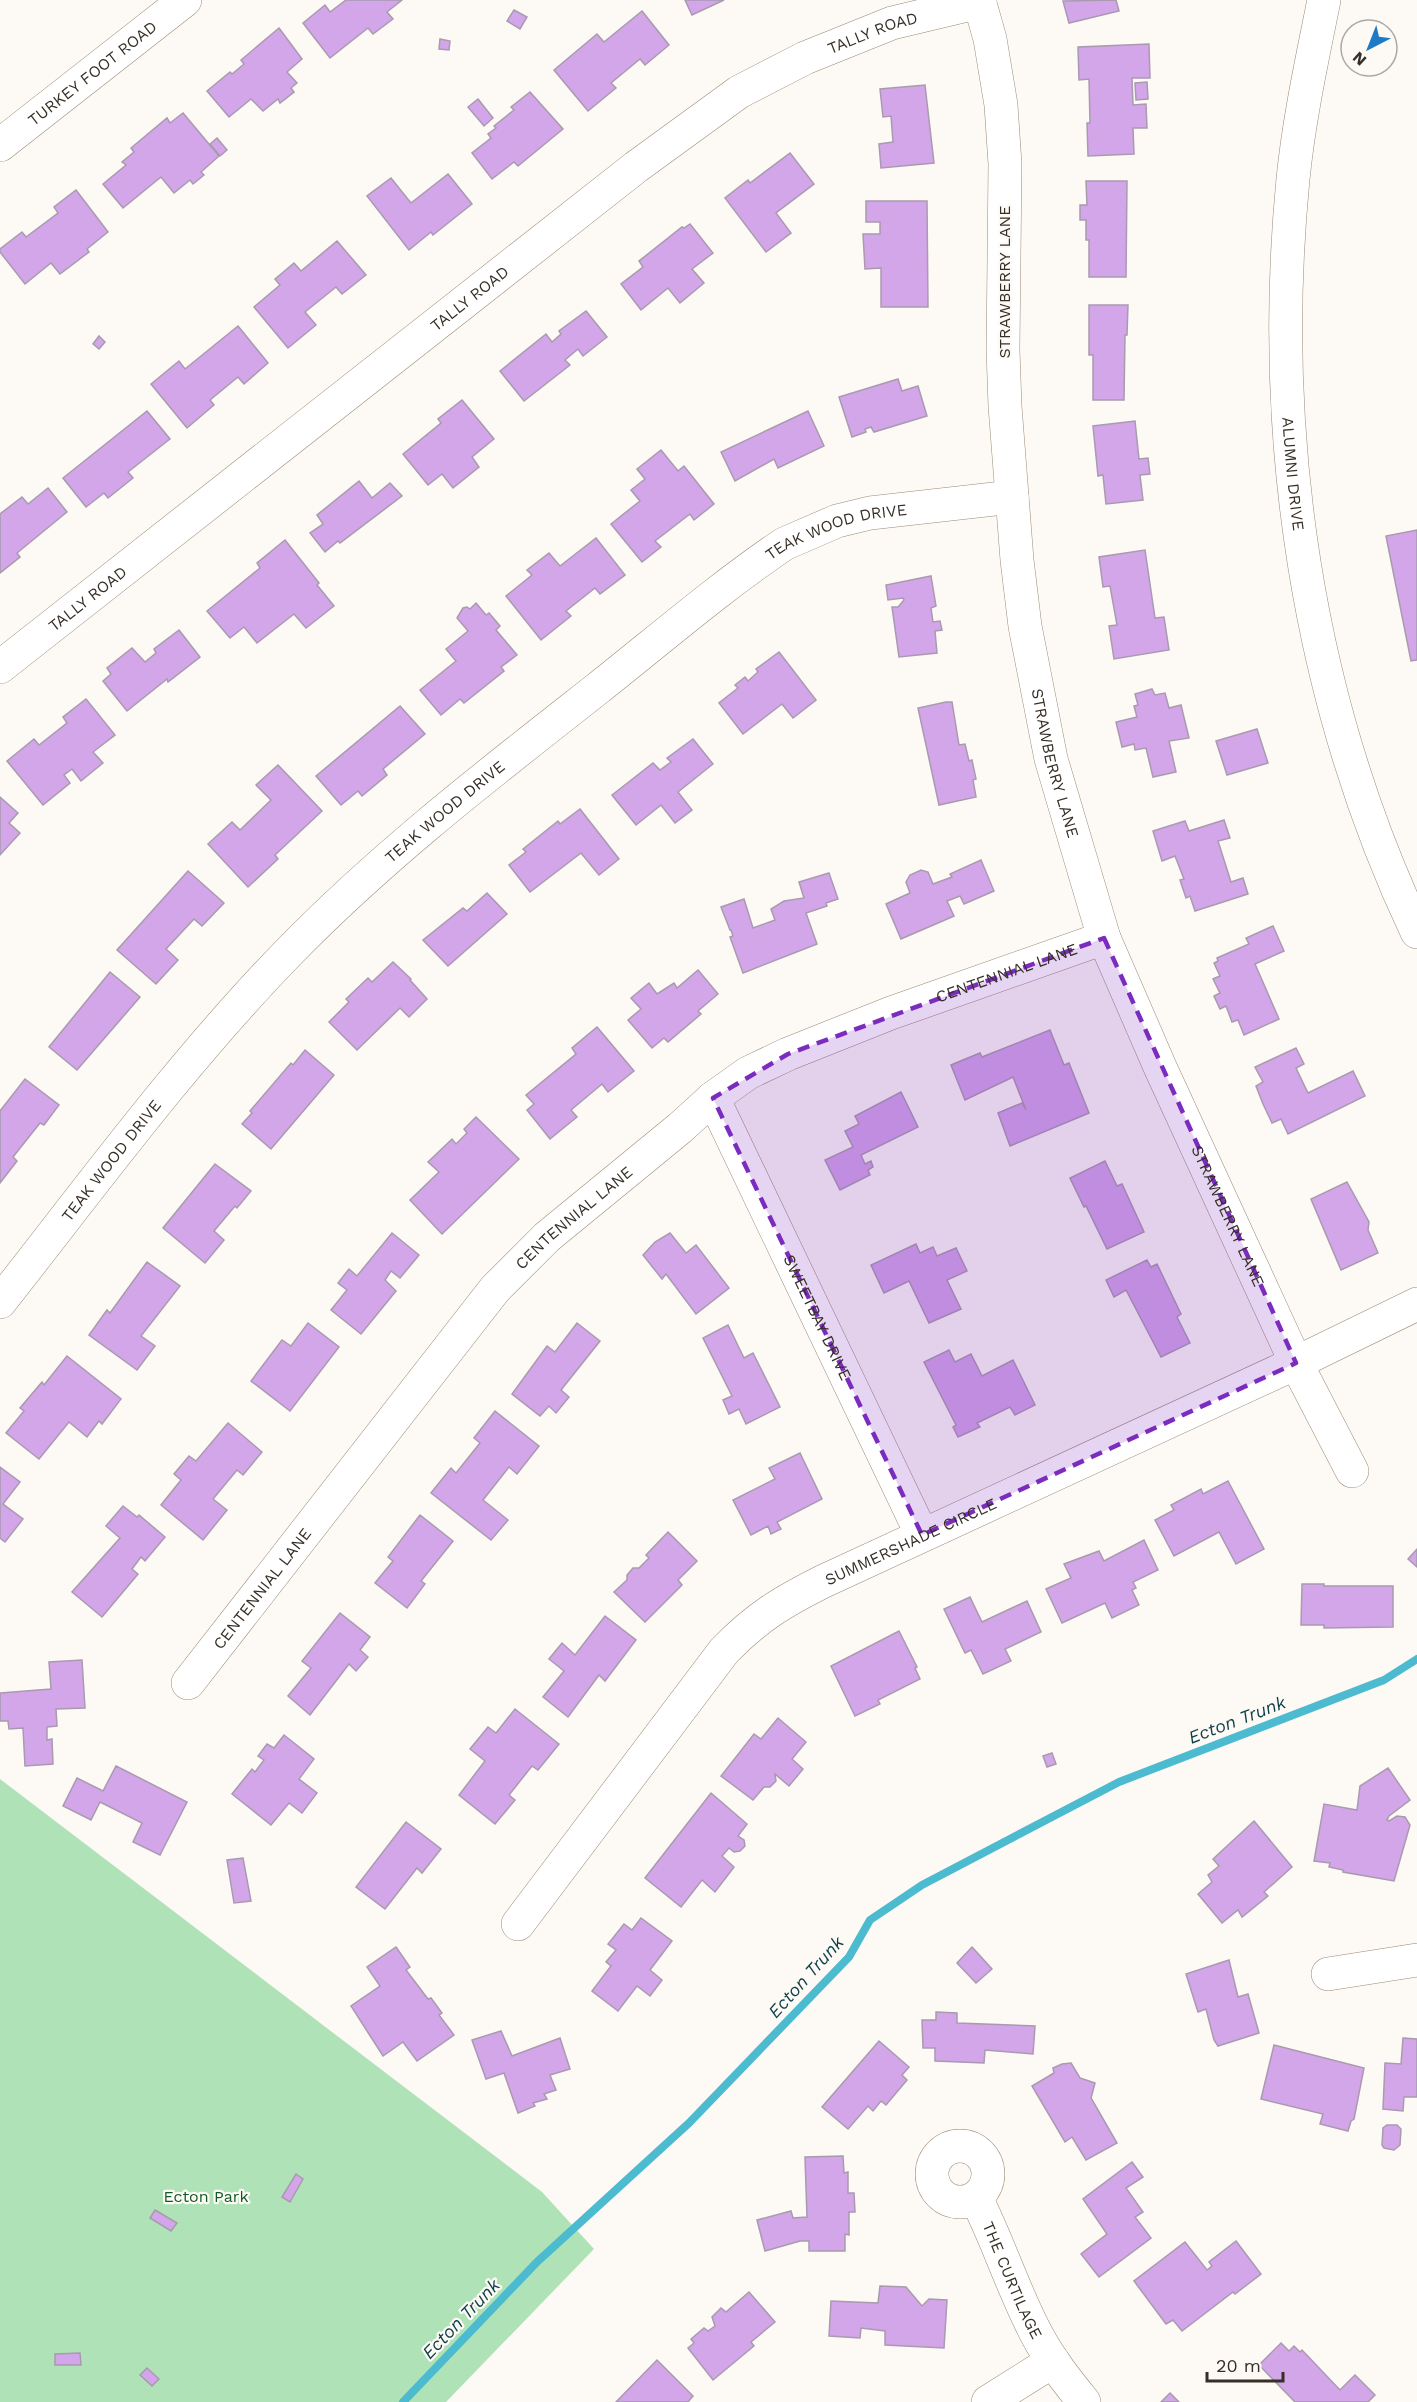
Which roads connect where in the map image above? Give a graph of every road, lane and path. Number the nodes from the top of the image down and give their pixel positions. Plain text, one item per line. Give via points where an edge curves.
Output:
1 (184, 0) edge
2 (1324, 0) edge
3 (980, 1) edge
4 (0, 145) edge
5 (1012, 498) junction
6 (0, 667) edge
7 (1417, 932) edge
8 (1104, 938) junction
9 (713, 1098) junction
10 (0, 1302) edge
11 (1417, 1304) edge
12 (1296, 1363) junction
13 (1352, 1471) dead end
14 (922, 1535) junction
15 (188, 1683) dead end
16 (518, 1924) dead end
17 (1417, 1960) edge
18 (1328, 1974) dead end
19 (976, 2198) dead end
20 (1053, 2361) junction
21 (988, 2402) edge
22 (1084, 2402) edge

1 - 4 street, TURKEY FOOT ROAD
2 - 7 street, ALUMNI DRIVE via 1303,102 1287,252 1286,377 1299,535 1341,730 1373,827
3 - 5 street, STRAWBERRY LANE via 1001,105 1005,164 1003,350
3 - 6 street, TALLY ROAD via 861,34 739,92 636,167
5 - 8 street, STRAWBERRY LANE via 1025,626 1037,695 1051,759
5 - 10 street, TEAK WOOD DRIVE via 870,513 837,521 784,544 468,790 395,851 288,953 213,1035
8 - 9 street, CENTENNIAL LANE via 788,1054 748,1073
8 - 12 street, STRAWBERRY LANE
9 - 14 street, SWEETBAY DRIVE
9 - 15 street, CENTENNIAL LANE via 548,1237 495,1289
11 - 12 street, SUMMERSHADE CIRCLE
12 - 13 street, STRAWBERRY LANE
12 - 14 street, SUMMERSHADE CIRCLE
14 - 16 street, SUMMERSHADE CIRCLE via 789,1598 745,1629 724,1651
17 - 18 street
19 - 20 street, THE CURTILAGE
20 - 21 street
20 - 22 street, THE CURTILAGE

